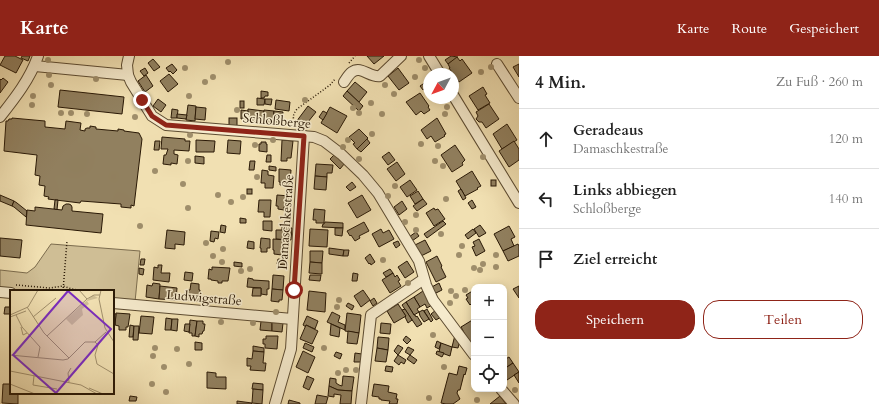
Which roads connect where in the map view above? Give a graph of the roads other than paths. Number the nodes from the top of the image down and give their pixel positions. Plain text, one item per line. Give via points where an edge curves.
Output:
1 (38, 56) edge
2 (129, 56) edge
3 (401, 56) edge
4 (429, 56) edge
5 (497, 64) dead end
6 (35, 66) junction
7 (436, 68) edge
8 (128, 75) junction
9 (339, 81) road end
10 (519, 98) edge
11 (458, 104) edge
12 (0, 117) edge
13 (304, 136) junction
14 (519, 203) edge
15 (424, 280) junction
16 (12, 289) edge
17 (0, 292) edge
18 (114, 303) edge
19 (292, 320) junction
20 (471, 351) edge
21 (504, 392) edge
22 (275, 404) edge
23 (361, 404) edge
24 (514, 404) edge

1 - 6 street
2 - 8 street
3 - 9 street via 380,76 356,70
4 - 7 street
5 - 10 street
6 - 8 street
6 - 12 street
8 - 13 street, Schloßberge via 152,116 166,125
11 - 14 street
13 - 15 street, Schloßberge via 317,138 333,147 372,185 417,258
13 - 19 street, Damaschkestraße
15 - 20 street, Schloßberge via 433,300
15 - 23 street via 371,315
16 - 17 street
18 - 19 street, Ludwigstraße
19 - 22 street, Damaschkestraße via 290,351
21 - 24 street

